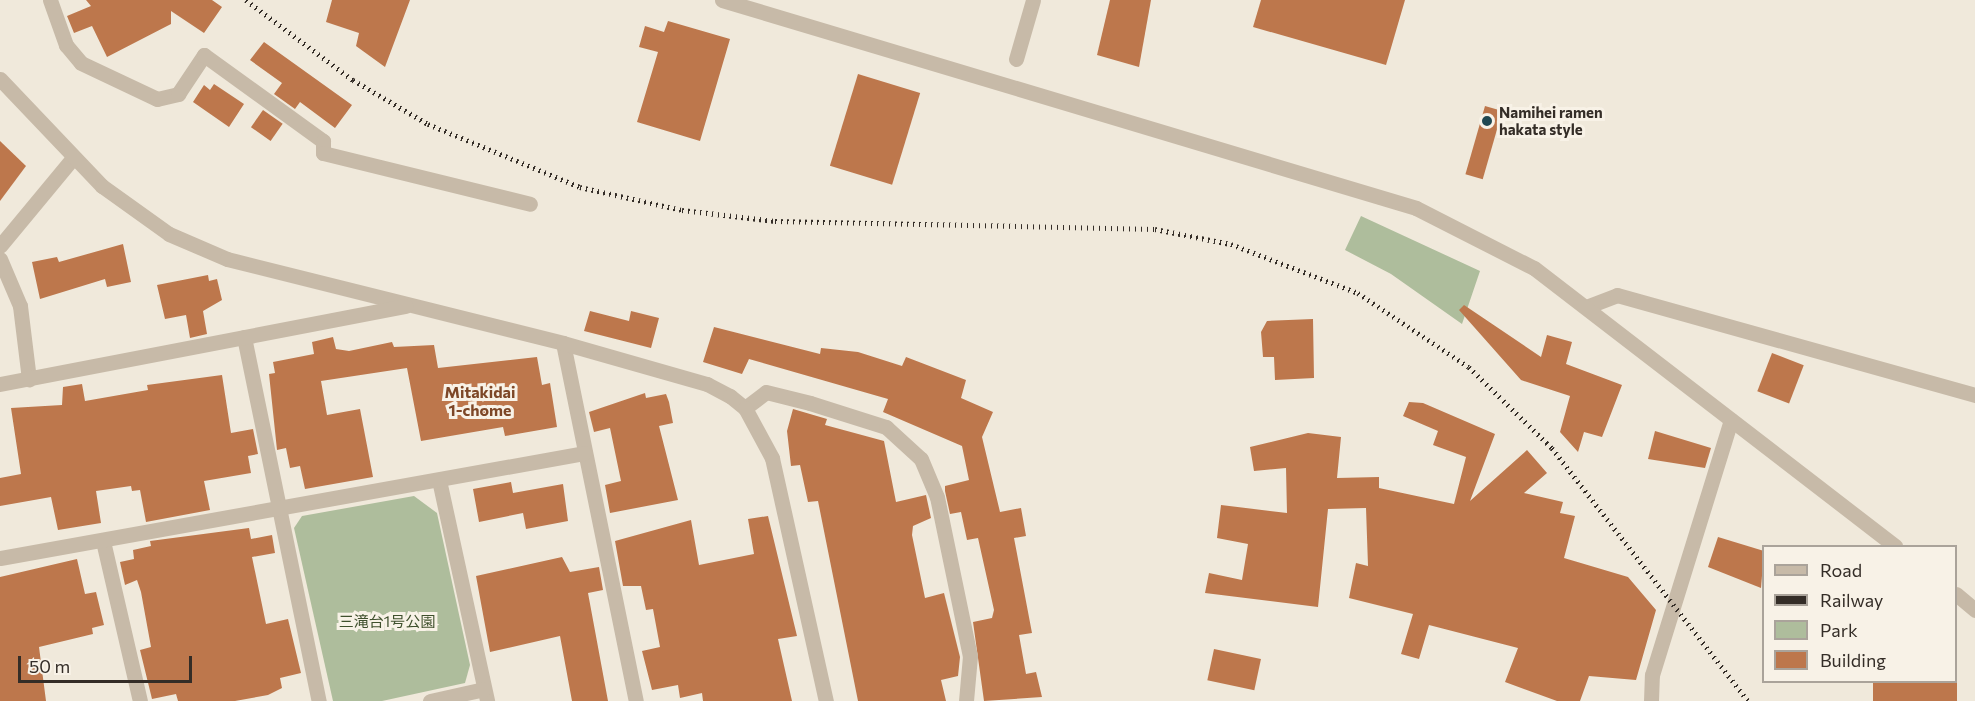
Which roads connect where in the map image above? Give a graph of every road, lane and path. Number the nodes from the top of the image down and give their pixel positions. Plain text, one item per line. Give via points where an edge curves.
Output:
1 (50, 0) edge
2 (722, 0) edge
3 (1034, 0) edge
4 (1016, 59) dead end
5 (0, 80) edge
6 (72, 159) junction
7 (530, 204) dead end
8 (0, 246) edge
9 (0, 259) edge
10 (412, 304) junction
11 (1586, 307) junction
12 (244, 337) junction
13 (563, 343) junction
14 (29, 379) junction
15 (0, 384) edge
16 (1975, 395) edge
17 (745, 408) junction
18 (1731, 420) junction
19 (584, 453) junction
20 (439, 480) junction
21 (279, 508) junction
22 (103, 541) junction
23 (1894, 545) edge
24 (0, 558) edge
25 (1957, 595) edge
26 (1975, 609) edge
27 (486, 695) edge
28 (140, 701) edge
29 (318, 701) edge
30 (430, 701) edge
31 (636, 701) edge
32 (826, 701) edge
33 (966, 701) edge
34 (1651, 701) edge

1 - 7 street via 74,57 91,70 157,99 177,94 204,55 323,141 323,153
2 - 11 street via 1366,189 1496,247
3 - 4 street
5 - 6 street
6 - 8 street
6 - 10 street via 121,203 169,234 227,259
9 - 14 street via 20,306
10 - 12 street
10 - 13 street
11 - 16 street via 1617,295
11 - 18 street
12 - 14 street
12 - 21 street
13 - 17 street via 707,384
13 - 19 street
14 - 15 street
17 - 32 street via 772,458
17 - 33 street via 766,392 810,403 886,427 921,459 937,498 970,656
18 - 23 street
18 - 34 street via 1652,675
19 - 20 street
19 - 31 street
20 - 21 street
20 - 27 street
21 - 22 street
21 - 29 street
22 - 24 street
22 - 28 street
25 - 26 street
27 - 30 street

